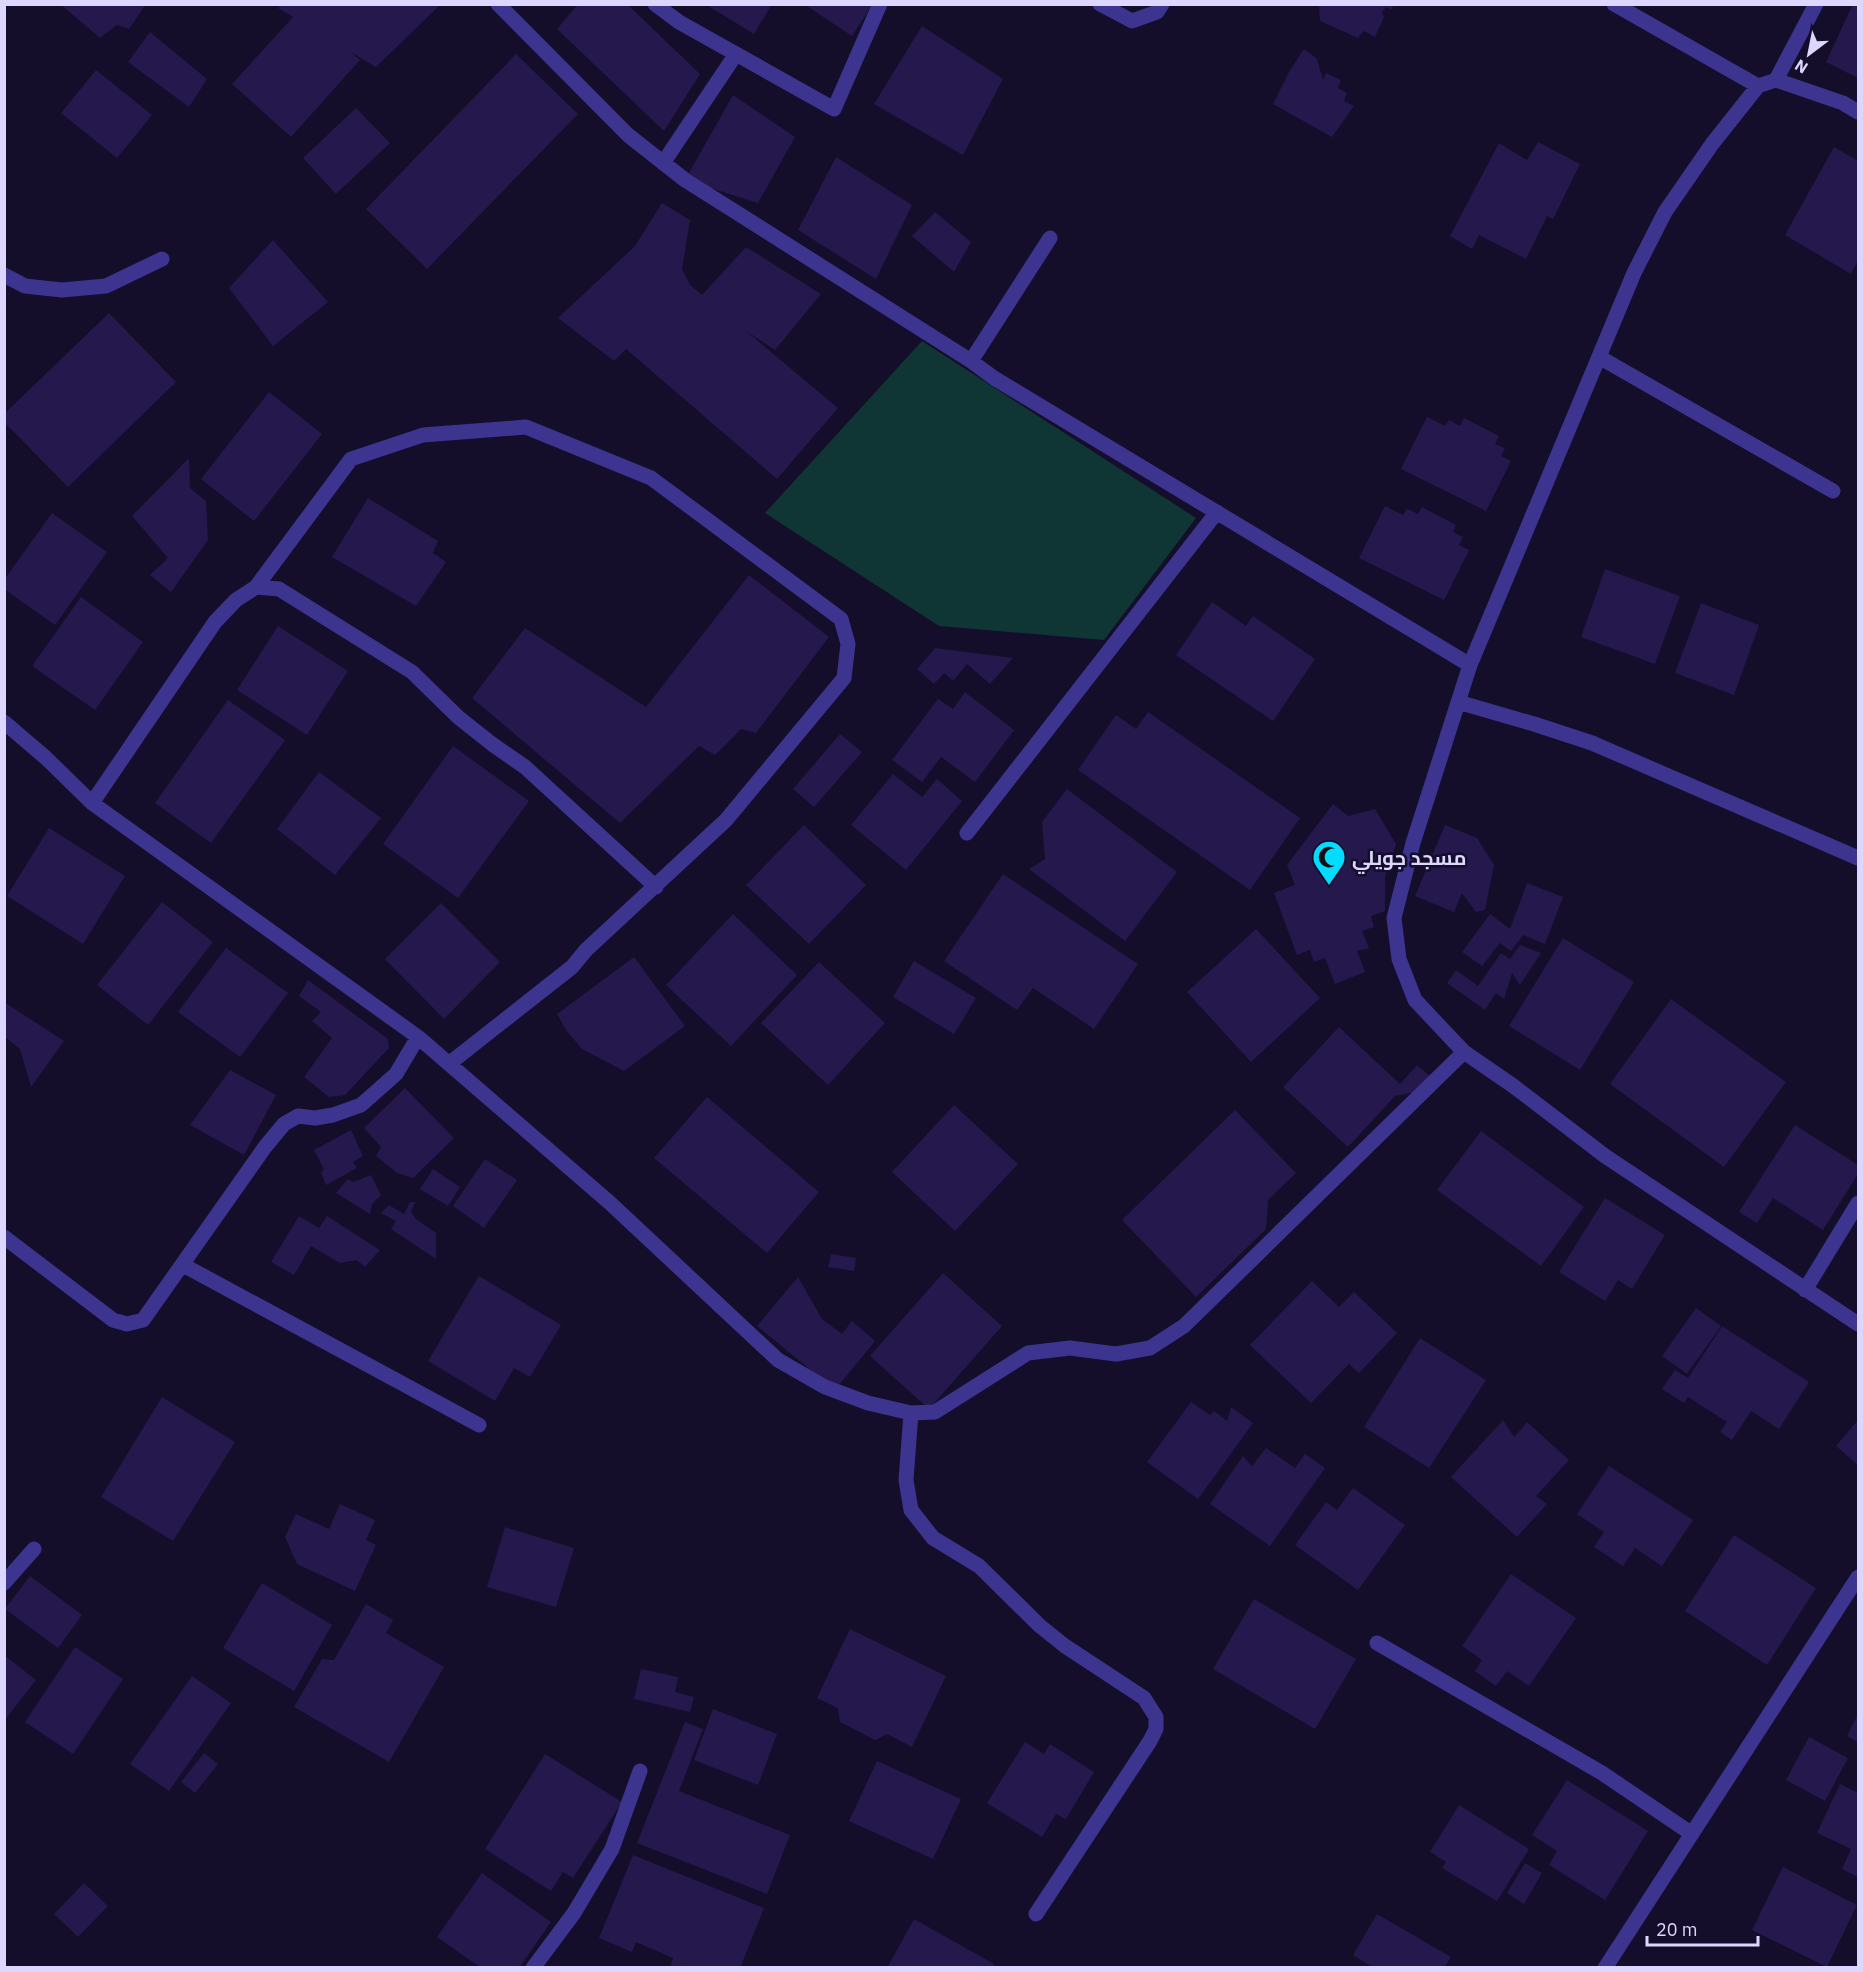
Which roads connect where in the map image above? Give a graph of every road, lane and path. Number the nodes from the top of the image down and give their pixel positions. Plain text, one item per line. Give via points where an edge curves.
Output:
1 (498, 4) edge
2 (655, 4) edge
3 (880, 4) edge
4 (1100, 4) edge
5 (1162, 4) edge
6 (1614, 4) edge
7 (1816, 4) edge
8 (736, 54) junction
9 (1776, 80) junction
10 (1758, 86) junction
11 (1858, 112) edge
12 (663, 163) junction
13 (1050, 238) dead end
14 (162, 259) dead end
15 (4, 275) edge
16 (1599, 357) junction
17 (971, 361) junction
18 (1833, 491) dead end
19 (1217, 512) junction
20 (256, 587) junction
21 (1470, 665) junction
22 (1458, 702) junction
23 (4, 722) edge
24 (92, 803) junction
25 (967, 833) dead end
26 (1858, 858) edge
27 (656, 887) junction
28 (418, 1038) junction
29 (1464, 1052) junction
30 (450, 1063) junction
31 (1858, 1203) edge
32 (4, 1237) edge
33 (183, 1265) junction
34 (1805, 1290) junction
35 (1858, 1324) edge
36 (911, 1413) junction
37 (479, 1425) dead end
38 (34, 1550) dead end
39 (1858, 1578) edge
40 (4, 1583) edge
41 (1377, 1643) dead end
42 (640, 1771) dead end
43 (1692, 1834) junction
44 (1036, 1914) dead end
45 (532, 1968) edge
46 (1605, 1968) edge

1 - 12 street via 627,135
2 - 8 street
3 - 8 street via 834,109
4 - 5 street via 1132,21 1157,12
6 - 10 street
7 - 9 street
8 - 12 street
9 - 10 street
9 - 11 street
10 - 16 street via 1665,212
12 - 17 street
13 - 17 street
14 - 15 street via 106,286 62,290 26,286
16 - 18 street
16 - 21 street
17 - 19 street
19 - 21 street
19 - 25 street
20 - 24 street via 236,600 215,622
20 - 27 street via 279,589 412,672 458,717 525,767
20 - 27 street via 351,459 423,435 526,427 651,478 841,619 848,645 844,678 726,820
21 - 22 street
22 - 26 street via 1592,743
22 - 29 street via 1413,843 1394,918 1399,959 1415,1000
23 - 24 street
24 - 28 street
27 - 30 street via 586,950 572,968
28 - 30 street
28 - 33 street via 396,1074 361,1105 333,1115 298,1116 284,1124
29 - 34 street via 1605,1156
29 - 36 street via 1176,1332 1150,1348 1116,1354 1070,1348 1028,1353 935,1412
30 - 36 street via 610,1203 778,1360 825,1387
31 - 34 street
32 - 33 street via 113,1320 127,1324 143,1320
33 - 37 street
34 - 35 street
36 - 44 street via 906,1480 911,1510 933,1538 979,1566 1065,1646 1144,1698 1156,1718 1150,1741
38 - 40 street
39 - 43 street
41 - 43 street via 1602,1773
42 - 45 street via 612,1849 574,1913
43 - 46 street

